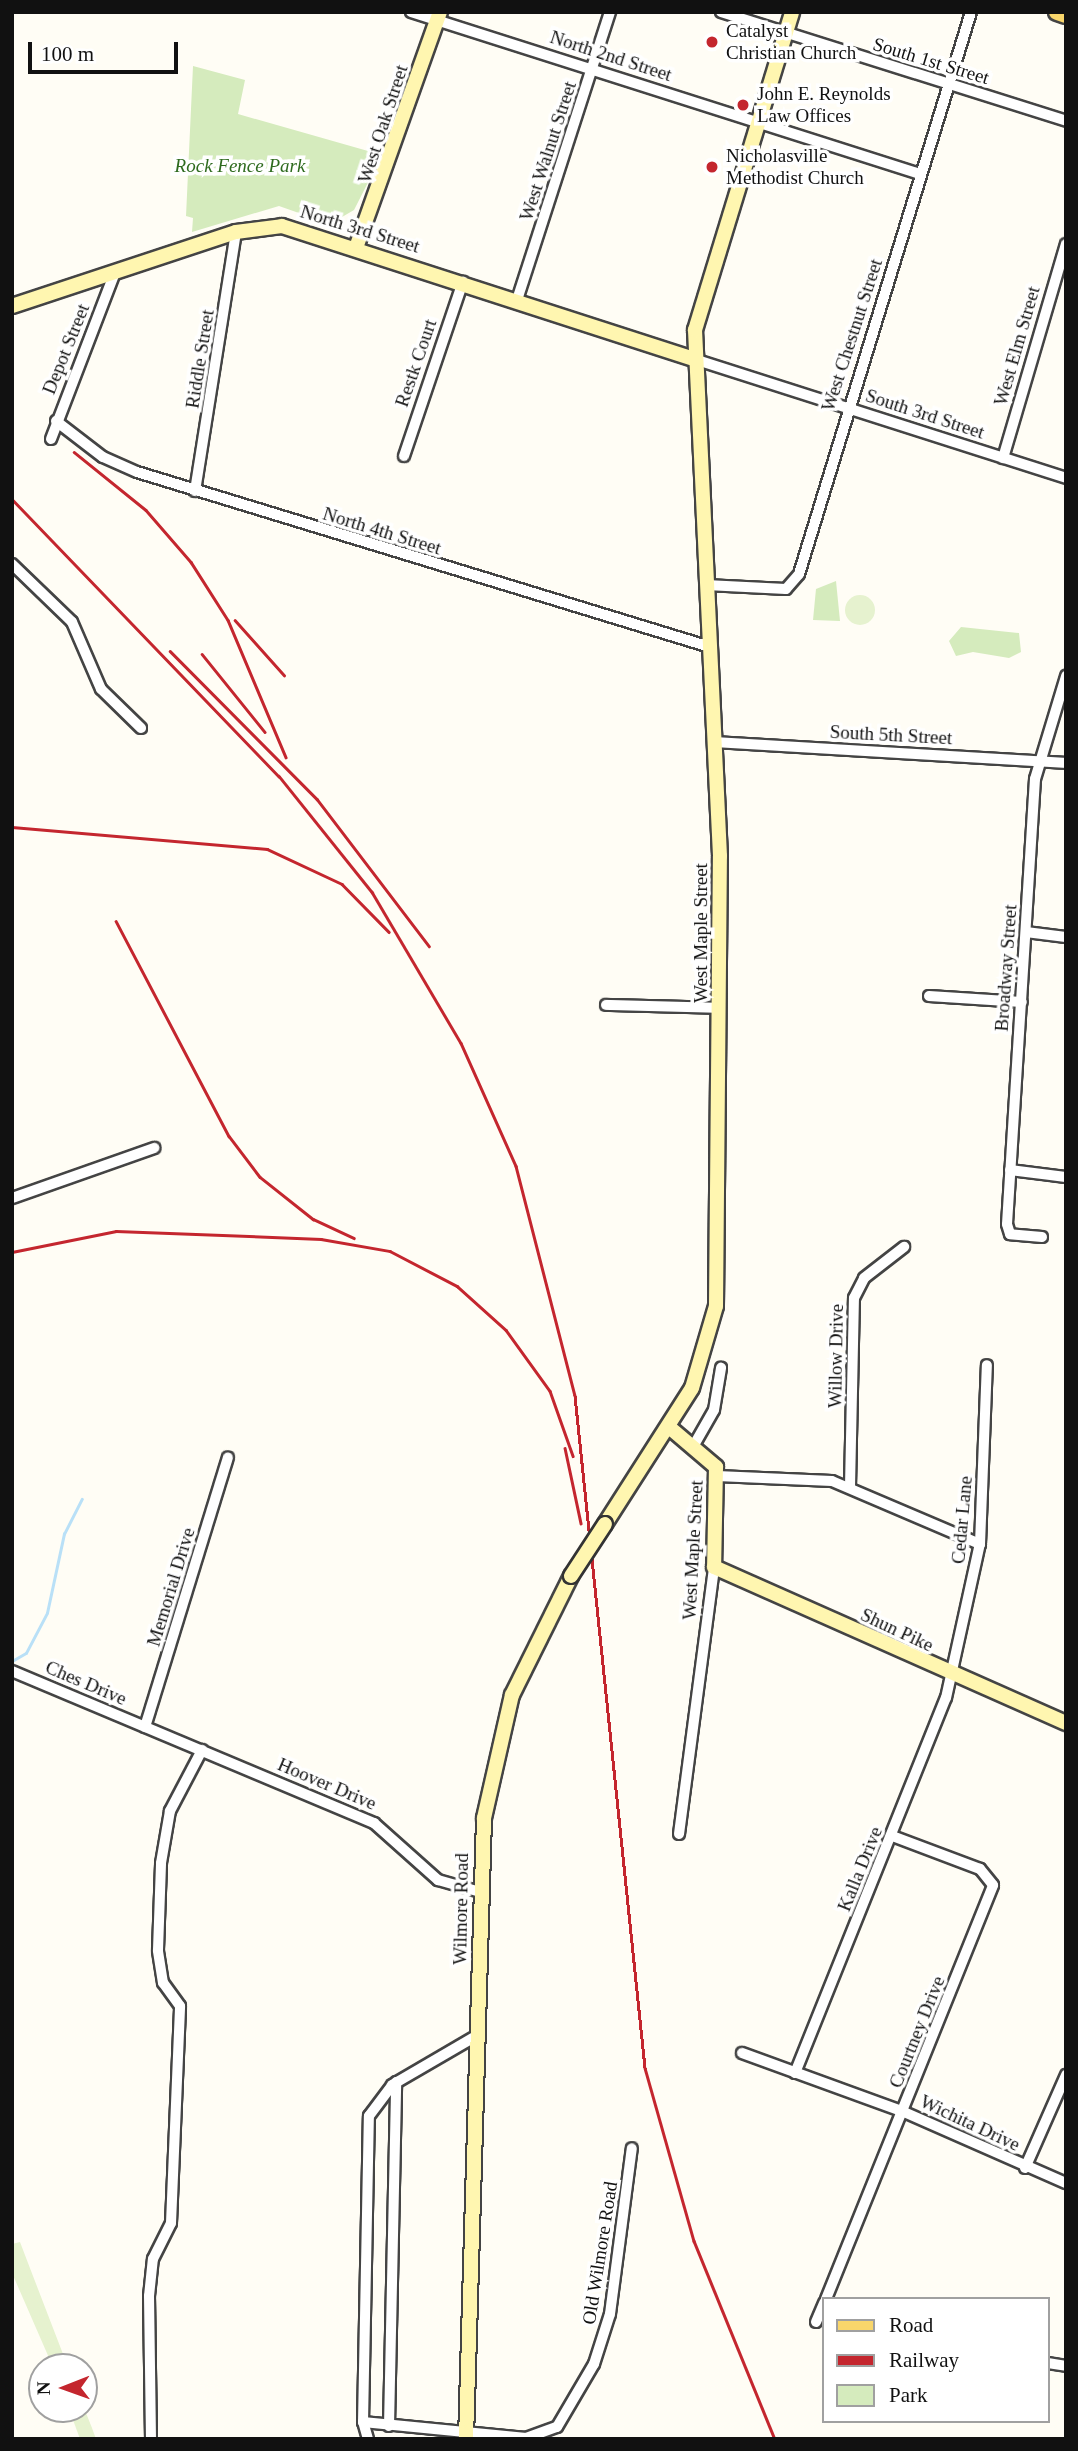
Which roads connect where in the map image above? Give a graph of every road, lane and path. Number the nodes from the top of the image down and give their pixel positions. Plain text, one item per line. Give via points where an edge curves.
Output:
1 (411, 12) edge
2 (610, 12) edge
3 (720, 12) edge
4 (792, 12) edge
5 (971, 12) edge
6 (1057, 12) edge
7 (1066, 15) edge
8 (439, 16) edge
9 (785, 34) junction
10 (594, 69) junction
11 (948, 85) junction
12 (1066, 121) edge
13 (759, 123) junction
14 (920, 174) junction
15 (236, 232) junction
16 (1066, 244) edge
17 (357, 245) junction
18 (115, 272) junction
19 (463, 282) junction
20 (517, 300) junction
21 (12, 306) edge
22 (694, 359) junction
23 (847, 407) junction
24 (56, 421) junction
25 (51, 439) dead end
26 (404, 456) dead end
27 (1003, 458) junction
28 (1066, 478) edge
29 (195, 491) junction
30 (12, 564) edge
31 (706, 584) junction
32 (710, 647) junction
33 (1066, 676) edge
34 (141, 728) dead end
35 (715, 742) junction
36 (1039, 761) junction
37 (1066, 763) edge
38 (1026, 932) junction
39 (1066, 937) edge
40 (929, 996) dead end
41 (1022, 1002) junction
42 (606, 1005) dead end
43 (720, 1008) junction
44 (154, 1148) dead end
45 (1010, 1170) junction
46 (1066, 1177) edge
47 (12, 1198) edge
48 (1042, 1237) dead end
49 (904, 1247) dead end
50 (987, 1365) dead end
51 (721, 1368) dead end
52 (669, 1427) junction
53 (694, 1445) junction
54 (228, 1457) dead end
55 (717, 1476) junction
56 (850, 1487) junction
57 (980, 1544) junction
58 (713, 1567) junction
59 (12, 1671) edge
60 (950, 1676) junction
61 (1066, 1723) edge
62 (145, 1727) junction
63 (202, 1751) junction
64 (679, 1834) dead end
65 (892, 1836) junction
66 (480, 1892) junction
67 (478, 2035) junction
68 (741, 2053) dead end
69 (796, 2073) junction
70 (1066, 2075) edge
71 (396, 2082) junction
72 (904, 2112) junction
73 (632, 2148) dead end
74 (1026, 2168) junction
75 (1066, 2183) edge
76 (827, 2297) edge
77 (822, 2308) edge
78 (816, 2322) dead end
79 (363, 2422) junction
80 (389, 2426) junction
81 (551, 2432) junction
82 (466, 2436) edge
83 (539, 2438) edge
84 (150, 2439) edge
85 (368, 2439) edge
86 (562, 2439) edge

1 - 8 street, North 2nd Street
2 - 10 street, West Walnut Street
3 - 9 street, South 1st Street
4 - 9 main road, West Maple Street
5 - 11 street, West Chestnut Street
6 - 7 main road
8 - 10 street, North 2nd Street
8 - 17 main road, West Oak Street
9 - 11 street, South 1st Street
9 - 13 main road, West Maple Street
10 - 13 street, North 2nd Street
10 - 20 street, West Walnut Street
11 - 12 street, South 1st Street
11 - 14 street, West Chestnut Street
13 - 14 street, North 2nd Street
13 - 22 main road, West Maple Street via 699,315
14 - 23 street, West Chestnut Street
15 - 17 main road, North 3rd Street via 282,226
15 - 18 main road, North 3rd Street
15 - 29 street, Riddle Street
16 - 27 street, West Elm Street
17 - 19 main road, North 3rd Street
18 - 21 main road, North 3rd Street
18 - 24 street, Depot Street
19 - 20 main road, North 3rd Street
19 - 26 street, Restk Court
20 - 22 main road, North 3rd Street
22 - 23 street, South 3rd Street
22 - 31 main road, West Maple Street
23 - 27 street, South 3rd Street
23 - 31 street, West Chestnut Street via 793,584 771,590
24 - 25 street, Depot Street
24 - 29 street, North 4th Street via 103,457
27 - 28 street, South 3rd Street
29 - 32 street, North 4th Street
30 - 34 street via 72,622 101,689
31 - 32 main road, West Maple Street
32 - 35 main road, West Maple Street
33 - 36 street, Broadway Street
35 - 36 street, South 5th Street
35 - 43 main road, West Maple Street
36 - 37 street, South 5th Street
36 - 38 street, Broadway Street
38 - 39 street
38 - 41 street, Broadway Street
40 - 41 street
41 - 45 street, Broadway Street
42 - 43 street
43 - 52 main road, West Maple Street via 716,1306 701,1368
44 - 47 street
45 - 46 street
45 - 48 street, Broadway Street via 1010,1234
49 - 56 street, Willow Drive via 864,1278 854,1298
50 - 57 street, Cedar Lane
51 - 53 street via 714,1410
52 - 53 main road, West Maple Street
52 - 66 main road, Wilmore Road, bridge via 571,1576 531,1648 498,1738 484,1818
53 - 55 main road, West Maple Street via 713,1461
54 - 62 street, Memorial Drive
55 - 56 street via 811,1478
55 - 58 main road, West Maple Street
56 - 57 street
57 - 60 street, Cedar Lane
58 - 60 main road, Shun Pike
58 - 64 street, West Maple Street
59 - 62 street, Ches Drive
60 - 61 main road, Shun Pike
60 - 65 street, Kalla Drive
62 - 63 street, Hoover Drive
63 - 66 street, Hoover Drive via 374,1824 438,1880
63 - 84 street via 170,1811 161,1863 158,1950 163,1983 180,2006 171,2223 153,2259 149,2296
65 - 69 street, Kalla Drive
65 - 72 street, Courtney Drive via 980,1869 993,1885
66 - 67 main road, Wilmore Road
67 - 71 street
67 - 82 main road, Wilmore Road
68 - 69 street, Wichita Drive
69 - 72 street, Wichita Drive
70 - 74 street
71 - 79 street via 369,2116
71 - 80 street
72 - 74 street, Wichita Drive
72 - 76 street, Courtney Drive
73 - 81 street, Old Wilmore Road via 602,2344
74 - 75 street, Wichita Drive
77 - 78 street, Courtney Drive
79 - 80 street
79 - 85 street
80 - 82 street
81 - 83 street
81 - 86 street
82 - 83 street

